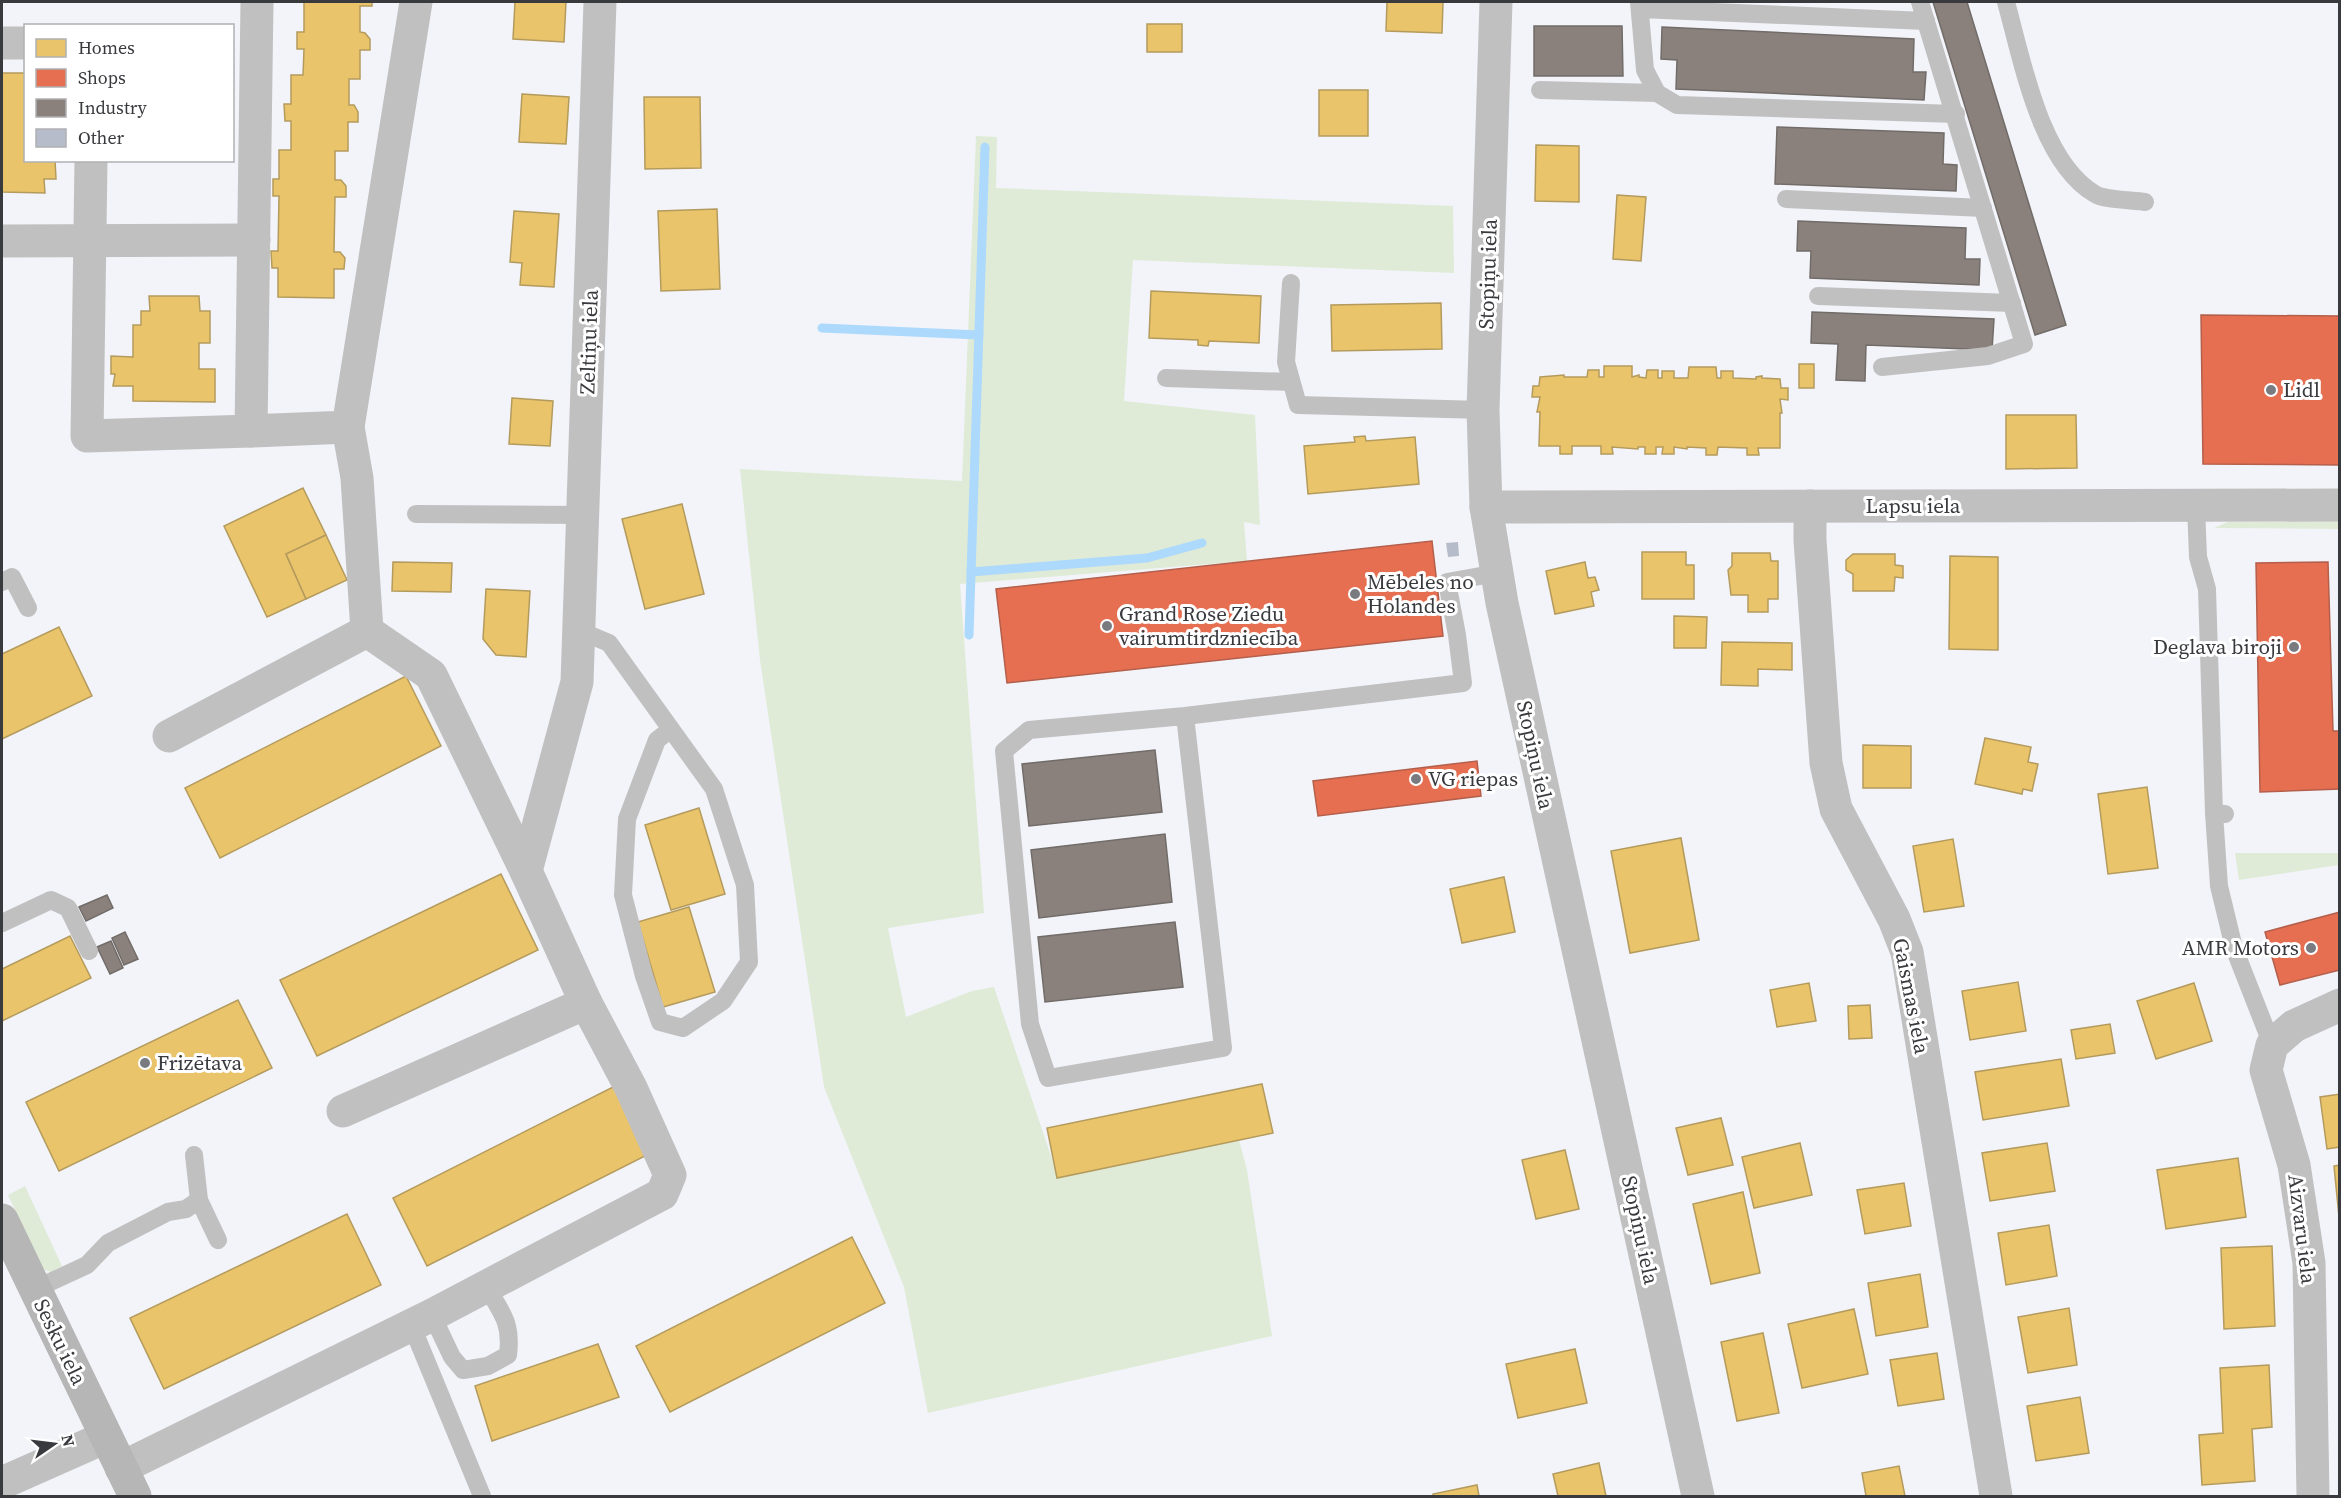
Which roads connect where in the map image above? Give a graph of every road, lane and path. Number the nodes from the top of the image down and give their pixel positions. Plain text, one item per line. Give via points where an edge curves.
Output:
1 (257, 2) edge
2 (416, 2) edge
3 (600, 2) edge
4 (1496, 2) edge
5 (1920, 2) edge
6 (2006, 2) edge
7 (1639, 5) edge
8 (1926, 21) junction
9 (2, 43) edge
10 (24, 43) edge
11 (1540, 90) dead end
12 (1657, 93) junction
13 (1956, 114) junction
14 (91, 162) edge
15 (1786, 199) dead end
16 (2145, 202) dead end
17 (1983, 208) junction
18 (89, 240) junction
19 (254, 240) junction
20 (2, 241) edge
21 (1291, 283) dead end
22 (1818, 296) dead end
23 (2012, 303) junction
24 (1882, 367) dead end
25 (1166, 378) dead end
26 (1291, 382) junction
27 (1483, 410) junction
28 (348, 427) junction
29 (251, 431) junction
30 (2340, 505) edge
31 (1810, 506) junction
32 (2196, 506) junction
33 (1486, 507) junction
34 (416, 514) dead end
35 (584, 515) junction
36 (1497, 573) junction
37 (2, 582) edge
38 (28, 608) dead end
39 (578, 630) junction
40 (367, 631) junction
41 (1185, 716) junction
42 (670, 729) junction
43 (169, 736) dead end
44 (526, 871) junction
45 (2, 923) edge
46 (89, 951) dead end
47 (586, 1003) junction
48 (2340, 1005) edge
49 (2272, 1045) junction
50 (343, 1111) dead end
51 (194, 1155) dead end
52 (199, 1200) junction
53 (2, 1220) edge
54 (218, 1240) dead end
55 (486, 1286) junction
56 (35, 1289) junction
57 (421, 1319) junction
58 (106, 1437) junction
59 (121, 1468) junction
60 (2, 1484) edge
61 (135, 1497) edge
62 (482, 1497) edge
63 (1698, 1497) edge
64 (1996, 1497) edge
65 (2313, 1497) edge

1 - 19 street
2 - 28 street
3 - 35 street, Zeltiņu iela
4 - 27 street, Stopiņu iela
5 - 8 lane
6 - 16 lane via 2037,111 2065,168 2096,195
7 - 8 lane
7 - 12 lane via 1645,70
8 - 13 lane
9 - 10 street
11 - 12 lane
12 - 13 lane via 1677,105
13 - 17 lane
14 - 18 street
15 - 17 lane
17 - 23 lane
18 - 19 street
18 - 20 street
18 - 29 street via 87,436
19 - 29 street
21 - 26 lane via 1286,362
22 - 23 lane
23 - 24 lane via 2024,344 1988,356
25 - 26 lane
26 - 27 lane via 1298,405
27 - 33 street, Stopiņu iela
28 - 29 street
28 - 40 street via 357,478
30 - 32 street, Lapsu iela
31 - 32 street, Lapsu iela
31 - 33 street, Lapsu iela
31 - 64 street, Gaismas iela via 1826,763 1836,809 1894,919 1906,952
32 - 49 lane via 2198,557 2207,589 2219,886 2234,948
33 - 36 street, Stopiņu iela
34 - 35 lane
35 - 39 street, Zeltiņu iela
36 - 41 lane via 1447,582 1463,683
36 - 63 street, Stopiņu iela
37 - 38 lane via 12,577
39 - 42 lane via 609,644
39 - 44 street, Zeltiņu iela via 577,682
40 - 43 street
40 - 44 street via 431,675
41 - 41 lane via 1223,1048 1048,1078 1030,1024 1004,751 1029,730
42 - 42 lane via 714,789 745,885 749,962 723,1000 683,1028 660,1022 623,895 627,819 657,740
44 - 47 street
45 - 46 lane via 51,900 68,908
47 - 50 street
47 - 55 street via 631,1088 670,1175 662,1194
48 - 49 street via 2294,1026
49 - 65 street, Aizvaru iela via 2266,1070 2294,1165 2309,1263
51 - 52 lane
52 - 54 lane
52 - 56 lane via 108,1243 87,1265
53 - 56 street, Sesku iela
55 - 57 street
55 - 57 lane via 505,1318 510,1336 508,1355 488,1366 463,1370
56 - 58 street, Sesku iela
57 - 59 street
57 - 62 lane
58 - 59 street, Sesku iela
58 - 60 street
59 - 61 street, Sesku iela

